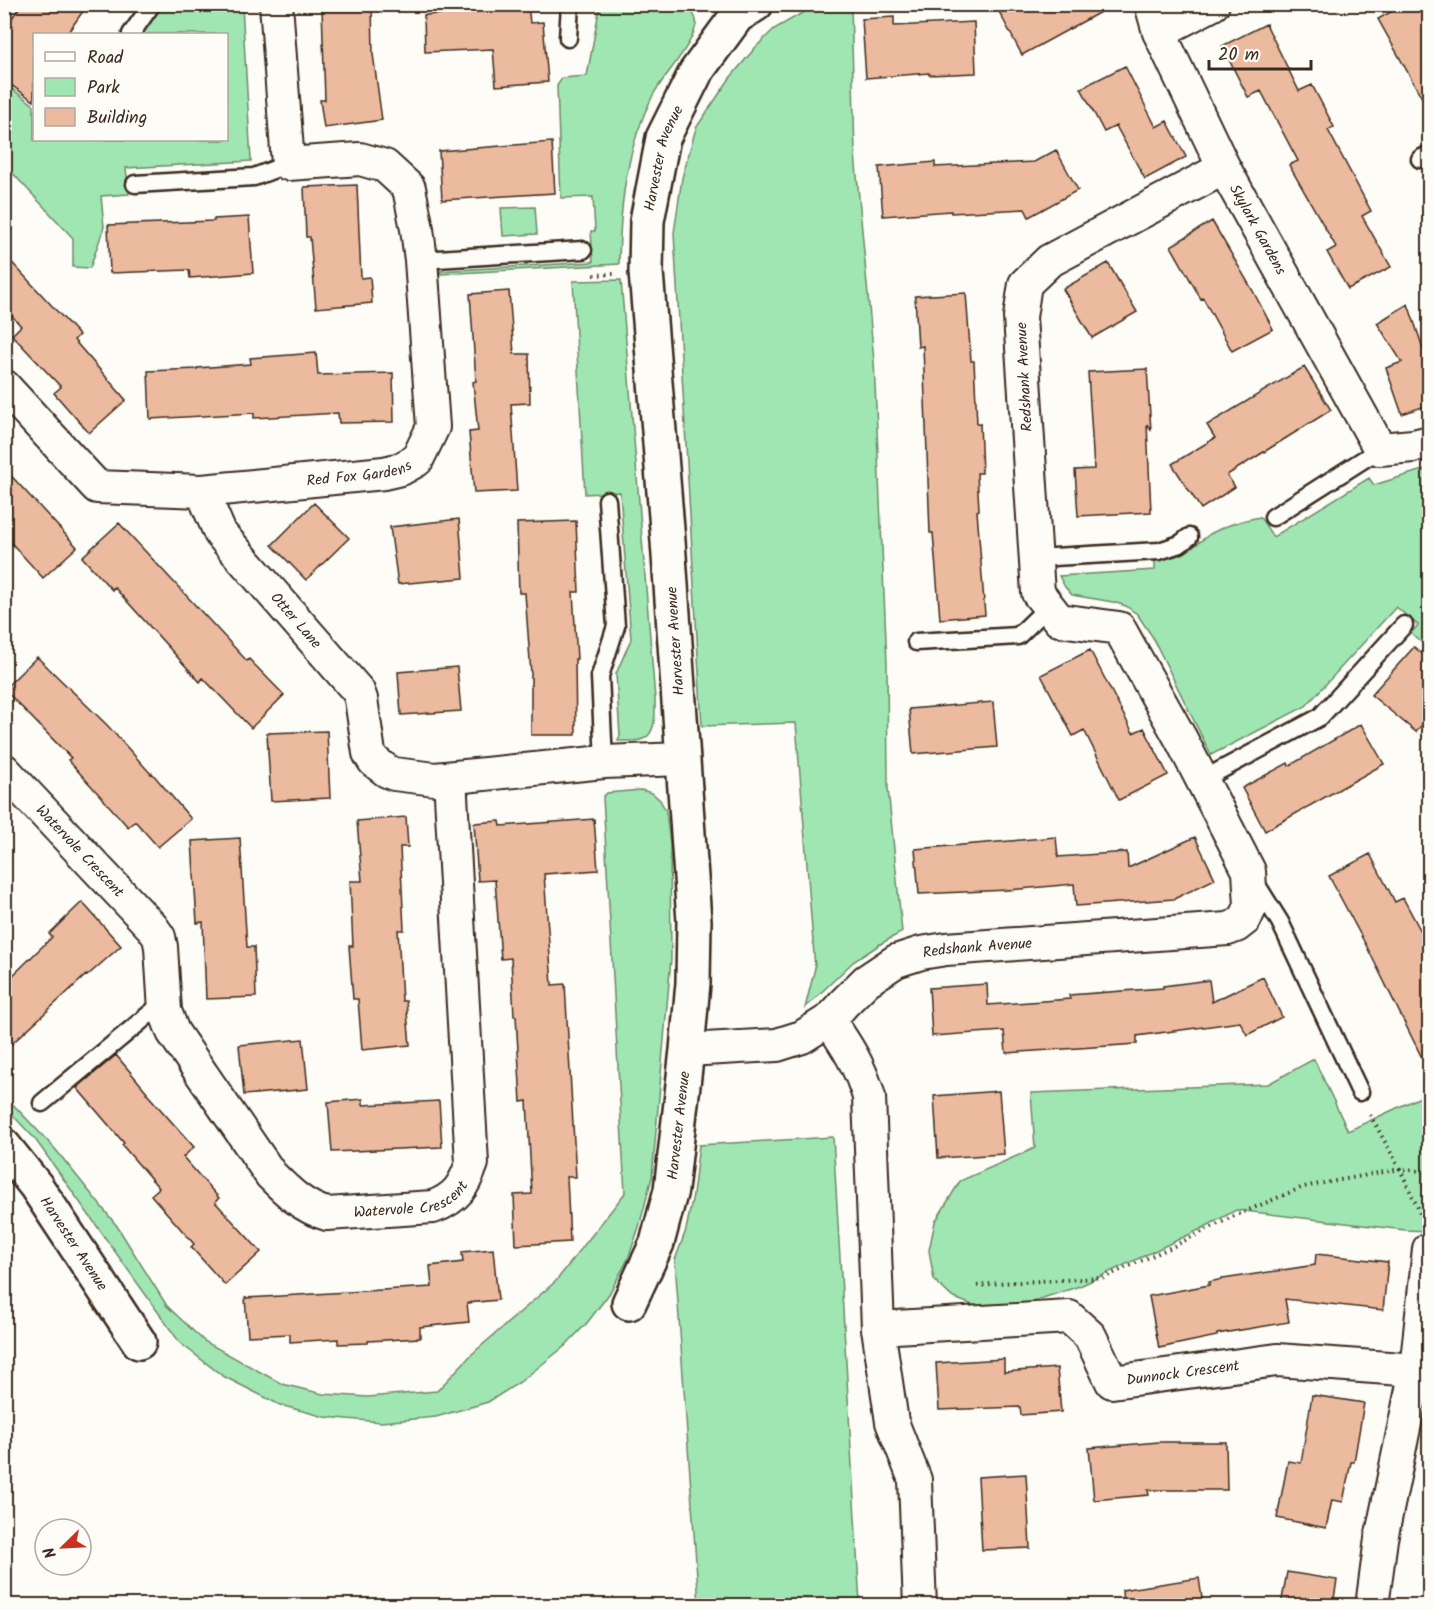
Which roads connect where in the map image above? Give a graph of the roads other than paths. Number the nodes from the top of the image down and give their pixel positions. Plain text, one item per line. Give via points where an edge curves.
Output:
1 (152, 4) edge
2 (276, 4) edge
3 (570, 4) edge
4 (1213, 4) edge
5 (740, 8) edge
6 (1155, 18) edge
7 (132, 33) edge
8 (568, 38) dead end
9 (288, 164) junction
10 (1224, 168) junction
11 (135, 184) dead end
12 (583, 250) dead end
13 (421, 260) junction
14 (4, 386) edge
15 (1430, 442) edge
16 (1380, 449) junction
17 (202, 491) junction
18 (607, 500) dead end
19 (1273, 517) dead end
20 (1189, 537) dead end
21 (1036, 558) junction
22 (1048, 607) junction
23 (1404, 626) dead end
24 (916, 642) dead end
25 (682, 759) junction
26 (604, 762) junction
27 (4, 771) edge
28 (450, 778) junction
29 (1203, 780) junction
30 (1249, 871) junction
31 (164, 1002) junction
32 (829, 1020) junction
33 (687, 1050) junction
34 (1363, 1099) road end
35 (42, 1103) dead end
36 (4, 1146) edge
37 (1429, 1249) edge
38 (629, 1303) dead end
39 (878, 1328) junction
40 (139, 1342) dead end
41 (1416, 1370) junction
42 (920, 1605) edge
43 (1372, 1605) edge

1 - 7 lane
2 - 9 street
3 - 8 lane
4 - 6 street
5 - 25 street, Harvester Avenue via 696,72 663,138 647,220 646,272
6 - 10 street, Skylark Gardens
9 - 11 lane, Red Fox Gardens via 254,177
9 - 13 street, Red Fox Gardens via 360,159 385,166 409,188
10 - 16 street, Skylark Gardens
10 - 21 street, Redshank Avenue via 1049,261 1025,284 1020,318
12 - 13 lane
13 - 17 street, Red Fox Gardens via 433,428 417,460 384,473
14 - 17 street via 97,487
15 - 16 street
16 - 19 lane
17 - 28 street, Otter Lane via 220,533 358,691 369,753 374,761 394,774
18 - 26 lane via 616,626 600,675
20 - 21 lane via 1159,551
21 - 22 street, Redshank Avenue via 1038,593
22 - 24 lane via 1018,636
22 - 29 street, Redshank Avenue via 1059,620 1119,628
23 - 29 lane via 1320,717
25 - 26 street, Otter Lane
25 - 33 street, Harvester Avenue via 693,921
26 - 28 street, Otter Lane
27 - 31 street, Watervole Crescent via 159,937
28 - 31 street, Watervole Crescent via 472,1163 466,1180 445,1202 433,1207 327,1214 314,1210 285,1189 257,1155 172,1032
29 - 30 street, Redshank Avenue
30 - 32 street, Redshank Avenue via 1251,906 1245,919 1228,929 921,953 897,961 866,981
30 - 34 lane, Redshank Avenue via 1280,922
31 - 35 lane
32 - 33 street, Redshank Avenue via 802,1037 777,1045
32 - 39 street via 853,1055 869,1097
33 - 38 street, Harvester Avenue via 671,1190 657,1243
36 - 40 street, Harvester Avenue via 36,1186
37 - 41 street
39 - 41 street, Dunnock Crescent via 1069,1317 1090,1336 1112,1382 1276,1360
39 - 42 street via 892,1422 915,1480
41 - 43 street via 1381,1539

